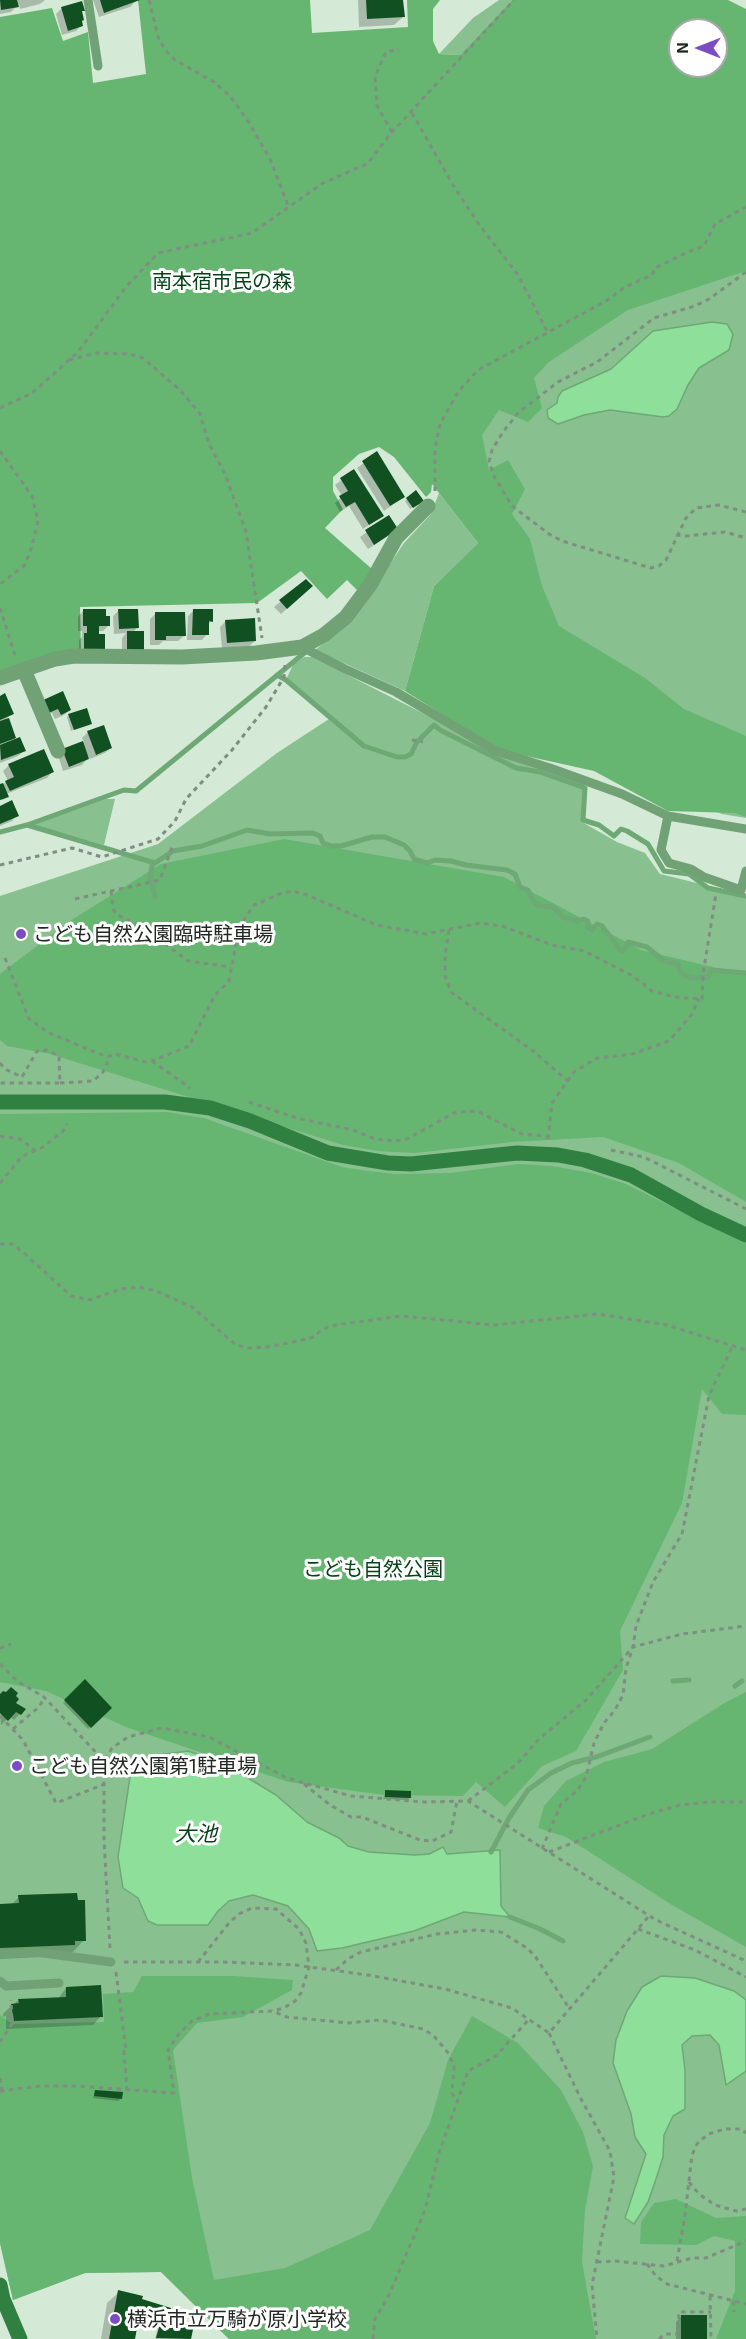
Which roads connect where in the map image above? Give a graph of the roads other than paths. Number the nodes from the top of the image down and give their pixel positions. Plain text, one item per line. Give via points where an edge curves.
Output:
1 (88, 0) edge
2 (98, 66) dead end
3 (428, 506) road end
4 (302, 647) junction
5 (24, 670) junction
6 (0, 678) edge
7 (58, 751) dead end
8 (668, 816) junction
9 (746, 829) edge
10 (746, 871) edge
11 (0, 1102) edge
12 (746, 1235) edge
13 (0, 1954) edge
14 (113, 1962) road end
15 (4, 1983) edge
16 (59, 1983) dead end
17 (0, 2285) edge
18 (20, 2339) edge

1 - 2 lane
3 - 4 street via 396,538 370,585 346,617
4 - 5 street via 182,657 74,656
4 - 8 lane via 396,692 496,752 622,794
5 - 6 street
5 - 7 street
8 - 9 lane
8 - 10 lane via 661,850 669,863 741,890
11 - 12 street via 165,1102 210,1108 328,1153 388,1163 517,1153 558,1155 631,1175
13 - 14 lane via 35,1952
15 - 16 lane
17 - 18 street

